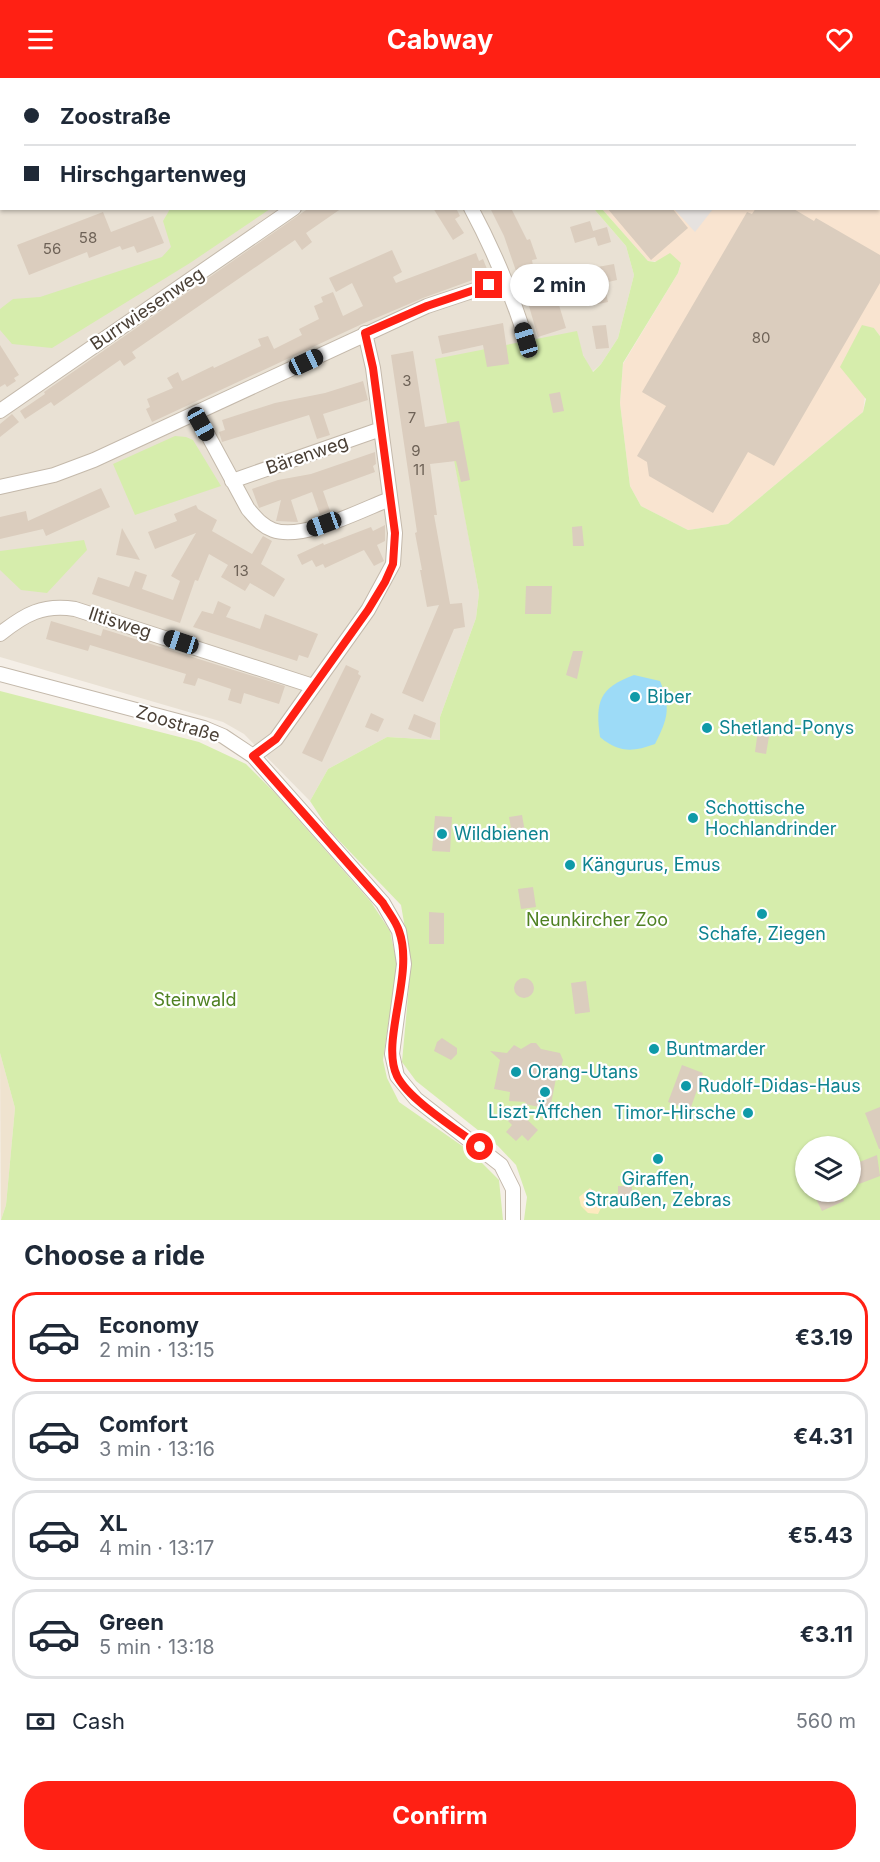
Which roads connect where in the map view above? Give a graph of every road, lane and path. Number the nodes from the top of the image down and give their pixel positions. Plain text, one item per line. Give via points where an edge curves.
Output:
1 (291, 210) edge
2 (472, 210) edge
3 (505, 280) junction
4 (365, 333) junction
5 (526, 340) dead end
6 (0, 411) edge
7 (196, 413) junction
8 (381, 429) junction
9 (232, 481) junction
10 (0, 487) edge
11 (390, 498) junction
12 (0, 634) edge
13 (0, 674) edge
14 (312, 686) junction
15 (253, 756) junction
16 (513, 1220) edge

1 - 6 street, Burrwiesenweg
2 - 3 street
3 - 4 street via 427,306
3 - 5 street
4 - 7 street
4 - 8 street
7 - 9 street
7 - 10 street via 94,460 54,475
8 - 9 street, Bärenweg
8 - 11 street
9 - 11 street via 260,523 285,533 305,531
11 - 14 street via 395,533 393,564 368,610
12 - 14 street, Iltisweg via 39,609 75,609
13 - 15 street, Zoostraße via 204,728
14 - 15 street via 276,739
15 - 16 street, Zoostraße via 383,903 399,931 404,964 392,1054 397,1076 416,1099 501,1165 513,1189

